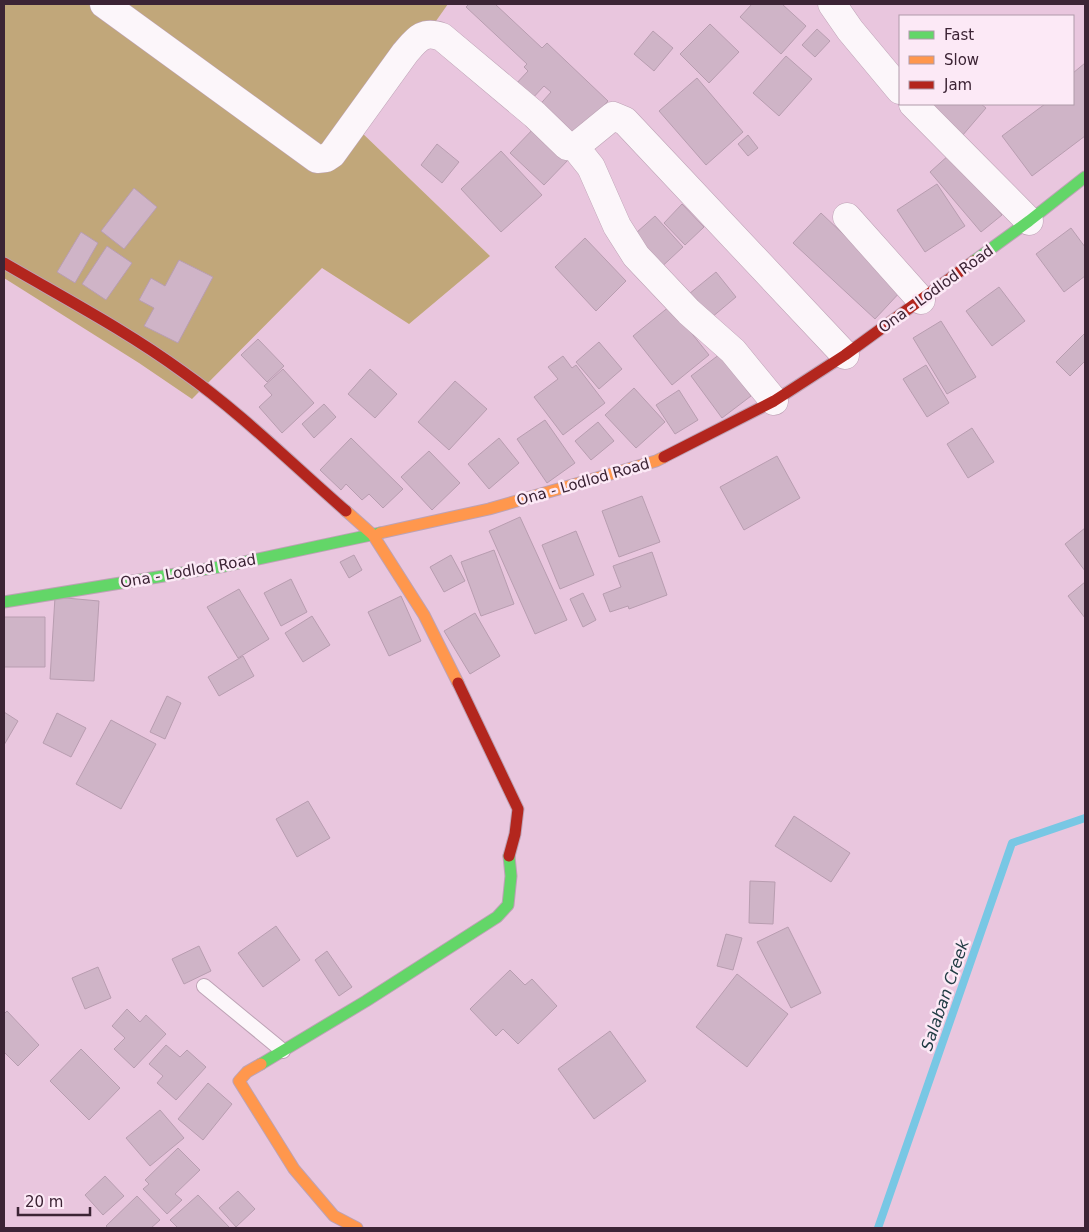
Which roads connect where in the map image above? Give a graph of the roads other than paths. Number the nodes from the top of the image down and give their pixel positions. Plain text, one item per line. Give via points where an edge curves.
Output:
1 (104, 4) edge
2 (832, 4) edge
3 (899, 89) edge
4 (914, 105) edge
5 (575, 146) junction
6 (1085, 177) edge
7 (847, 217) dead end
8 (1029, 221) junction
9 (4, 263) edge
10 (921, 300) junction
11 (845, 355) junction
12 (774, 401) junction
13 (373, 534) junction
14 (4, 602) edge
15 (204, 986) dead end
16 (283, 1050) junction
17 (357, 1228) edge

1 - 5 street via 317,159 332,154 405,53 419,37 432,34 442,37 567,146
2 - 3 street
4 - 8 street
5 - 11 street via 613,116 625,121
5 - 12 street via 591,167 617,226 636,256 689,312 733,351
6 - 8 street, Ona - Lodlod Road
7 - 10 street
8 - 10 street, Ona - Lodlod Road
9 - 13 street via 182,371 222,401
10 - 11 street, Ona - Lodlod Road
11 - 12 street, Ona - Lodlod Road
12 - 13 street, Ona - Lodlod Road via 656,461 489,509
13 - 14 street, Ona - Lodlod Road via 225,566
13 - 16 street via 424,615 518,808 508,858 511,876 509,900 497,917
15 - 16 lane
16 - 17 street via 241,1077 240,1086 294,1169 334,1216

